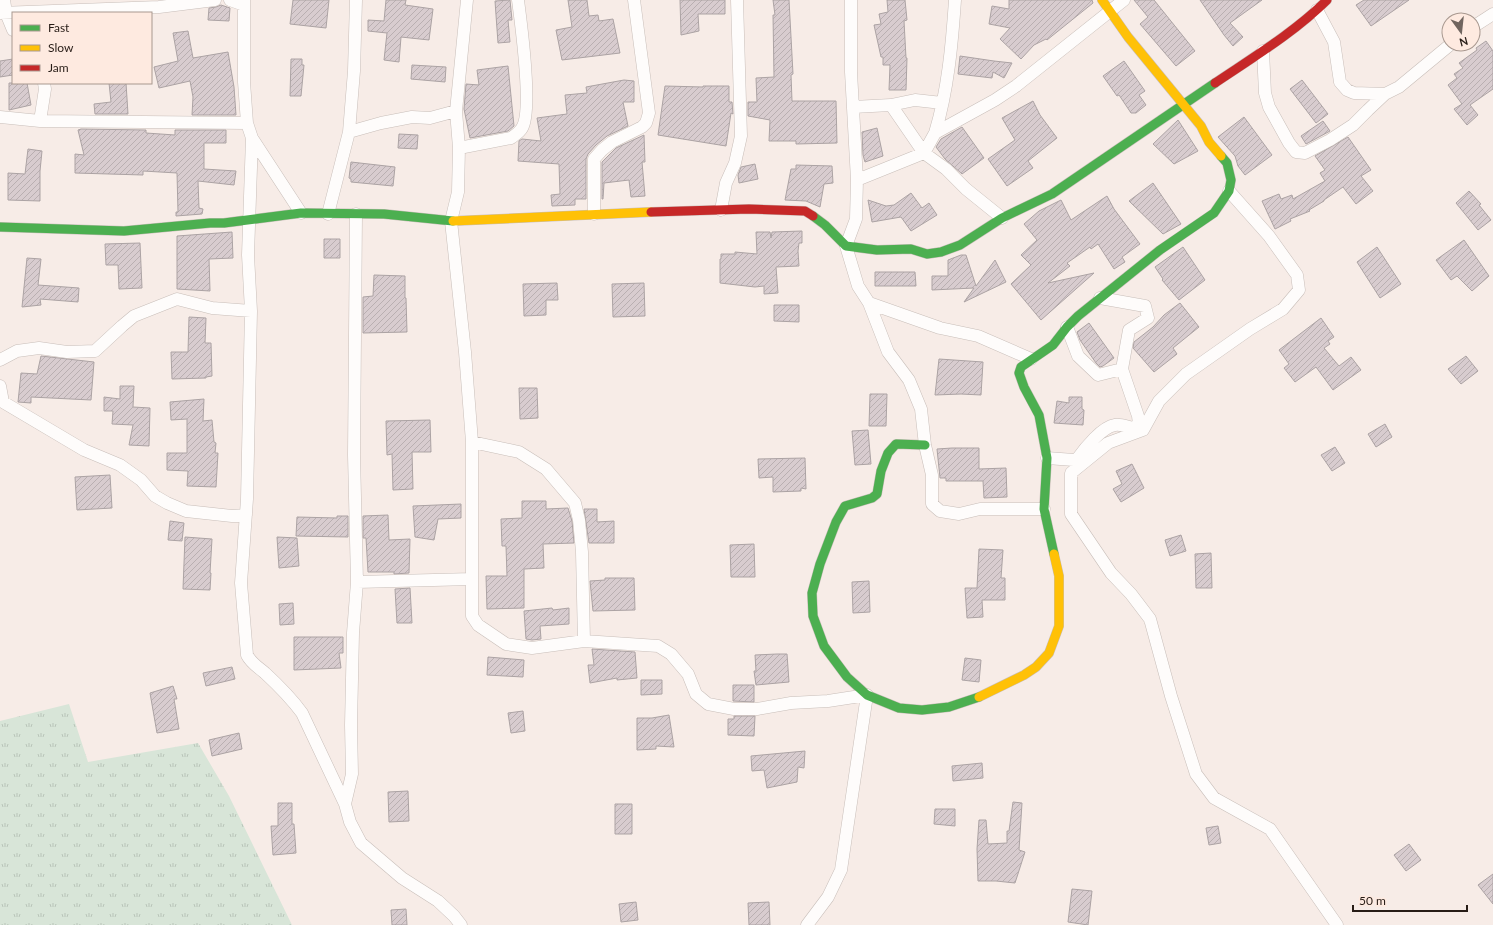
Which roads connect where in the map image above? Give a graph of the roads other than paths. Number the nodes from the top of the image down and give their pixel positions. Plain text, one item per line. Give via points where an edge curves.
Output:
1 (4, 0) edge
2 (215, 0) edge
3 (230, 0) edge
4 (356, 0) edge
5 (467, 0) edge
6 (518, 0) edge
7 (634, 0) edge
8 (737, 0) edge
9 (851, 0) edge
10 (955, 0) edge
11 (1102, 0) edge
12 (1124, 0) edge
13 (1327, 0) edge
14 (244, 3) edge
15 (1317, 10) junction
16 (1111, 11) junction
17 (29, 12) edge
18 (3, 13) edge
19 (1493, 14) edge
20 (1481, 22) edge
21 (12, 28) edge
22 (1263, 51) junction
23 (1441, 52) edge
24 (44, 84) edge
25 (1385, 94) junction
26 (942, 103) junction
27 (891, 105) junction
28 (1184, 105) junction
29 (853, 107) junction
30 (456, 111) junction
31 (0, 117) edge
32 (40, 121) junction
33 (247, 123) junction
34 (349, 132) junction
35 (936, 133) junction
36 (252, 138) junction
37 (459, 148) junction
38 (924, 153) junction
39 (857, 180) junction
40 (1229, 191) junction
41 (721, 210) junction
42 (301, 213) junction
43 (328, 214) junction
44 (356, 214) junction
45 (594, 214) junction
46 (1002, 218) junction
47 (249, 219) junction
48 (451, 222) junction
49 (0, 227) edge
50 (846, 246) junction
51 (1100, 298) junction
52 (869, 303) junction
53 (251, 311) junction
54 (1067, 327) junction
55 (1031, 359) junction
56 (0, 360) edge
57 (1122, 369) junction
58 (0, 386) edge
59 (472, 442) junction
60 (925, 445) junction
61 (1047, 458) junction
62 (1044, 509) junction
63 (246, 515) junction
64 (472, 579) junction
65 (357, 582) junction
66 (584, 640) junction
67 (867, 695) junction
68 (345, 804) junction
69 (461, 925) edge
70 (807, 925) edge
71 (1337, 925) edge

1 - 18 street
2 - 17 street via 159,7
3 - 14 street
4 - 34 street
5 - 30 street
6 - 37 street via 525,76 526,106 523,126 511,138
7 - 45 street via 649,112 642,127 612,142 594,159
8 - 41 street via 741,136 735,163 726,183
9 - 29 street
10 - 26 street via 952,47
11 - 16 street
12 - 16 street
13 - 15 street
14 - 33 street
15 - 22 street
15 - 25 street via 1334,42 1340,82 1343,86 1354,93
16 - 28 street via 1128,37
16 - 35 street via 1010,89
18 - 21 street
19 - 20 street
22 - 25 street via 1265,93 1269,107 1296,152 1305,153 1330,140 1353,125
22 - 28 street
23 - 25 street via 1399,87
24 - 32 street
26 - 27 street via 915,100
26 - 35 street
27 - 29 street
27 - 38 street
28 - 40 street via 1201,126 1208,142 1226,163 1231,180
28 - 46 street via 1052,194
29 - 39 street
30 - 34 street via 430,118 412,117 381,123
30 - 37 street
31 - 32 street
32 - 33 street
33 - 36 street
34 - 43 street
35 - 38 street
36 - 42 street
36 - 47 street
37 - 48 street via 458,192
38 - 39 street
38 - 46 street
39 - 50 street via 856,219
40 - 51 street via 1214,213 1160,250
40 - 71 street via 1269,236 1297,274 1299,290 1283,309 1186,374 1159,401 1144,430 1108,443 1071,473 1071,514 1111,573 1150,619 1196,774 1214,798 1270,829
41 - 45 street
41 - 50 street via 805,211 825,225
42 - 43 street
42 - 47 street
43 - 44 street
44 - 48 street via 384,214
44 - 65 street via 354,456
45 - 48 street
46 - 50 street via 960,245 941,252 927,254 911,249 877,250
47 - 49 street via 124,231
47 - 53 street
48 - 59 street
50 - 52 street via 858,286
51 - 54 street
51 - 57 street via 1145,306 1148,318 1129,330
52 - 55 street via 940,328 978,336
52 - 60 street via 888,352 909,380 921,409
53 - 56 street via 212,308 177,299 134,316 95,351 67,352 40,348 17,351
53 - 63 street
54 - 55 street via 1052,345
54 - 57 street via 1078,356 1098,375
55 - 61 street via 1021,367 1020,373 1039,416
57 - 61 street via 1138,416 1137,427 1109,427 1074,460
58 - 63 street via 3,402 84,450 120,465 167,504 186,510 232,516
59 - 64 street
59 - 66 street via 519,452 546,469 575,504 582,552
60 - 62 street via 932,475 932,504 940,511 960,514 980,509
60 - 67 street via 896,444 888,453 881,471 877,494 845,506 820,564 812,593 813,616 824,646 847,677
61 - 62 street
62 - 67 street via 1059,576 1059,626 1049,653 1041,662 1024,675 991,692 949,707 922,710 899,708
63 - 68 street via 241,583 247,655 302,713
64 - 65 street
64 - 66 street via 472,616 478,625 506,644 532,648
65 - 68 street via 353,641 352,774
66 - 67 street via 658,646 671,654 688,674 696,694 708,704 734,710
67 - 70 street via 841,870 828,897
68 - 69 street via 360,843 402,878 438,901

